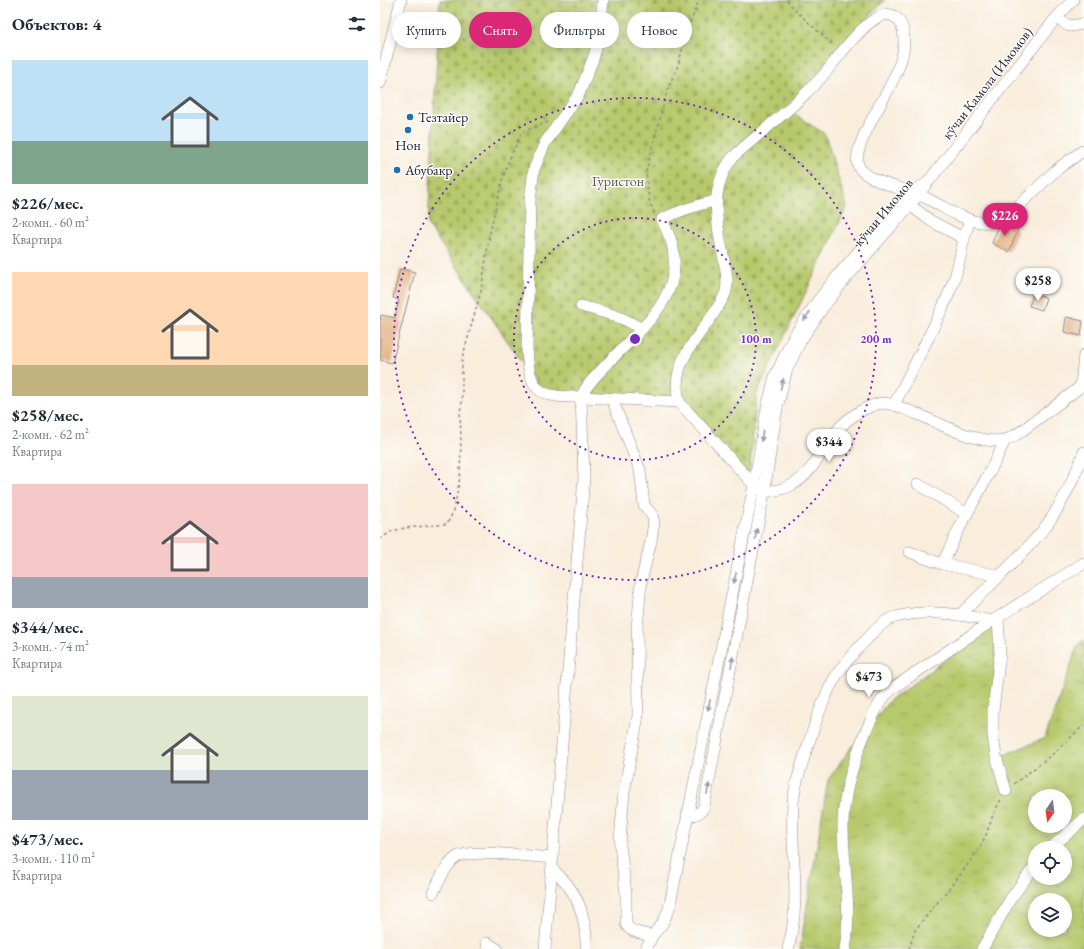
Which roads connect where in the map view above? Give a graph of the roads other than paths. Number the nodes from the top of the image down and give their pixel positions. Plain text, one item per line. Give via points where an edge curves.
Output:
1 (401, 0) edge
2 (603, 0) edge
3 (1073, 0) edge
4 (1056, 18) junction
5 (1084, 24) edge
6 (380, 83) edge
7 (1084, 150) edge
8 (926, 184) joint
9 (914, 193) junction
10 (715, 201) junction
11 (910, 205) junction
12 (970, 220) junction
13 (963, 238) junction
14 (581, 306) dead end
15 (641, 329) junction
16 (1084, 355) edge
17 (1082, 386) edge
18 (581, 397) junction
19 (612, 398) junction
20 (679, 402) junction
21 (894, 405) junction
22 (1005, 440) junction
23 (1084, 452) edge
24 (918, 484) dead end
25 (754, 485) junction
26 (764, 492) junction
27 (966, 514) junction
28 (910, 552) dead end
29 (1084, 563) edge
30 (943, 564) junction
31 (1000, 576) junction
32 (960, 615) junction
33 (995, 619) junction
34 (1006, 791) road end
35 (687, 815) junction
36 (1084, 819) edge
37 (1059, 841) edge
38 (552, 863) junction
39 (1028, 875) edge
40 (433, 893) dead end
41 (652, 936) junction
42 (487, 944) dead end
43 (498, 949) edge
44 (545, 949) edge
45 (586, 949) edge
46 (646, 949) edge
47 (788, 949) edge
48 (844, 949) edge
49 (982, 949) edge

1 - 6 street
2 - 18 street via 599,38 593,59 579,94 539,155 534,169 530,200 526,352 528,368 531,379 546,395
3 - 4 street, кӯчаи Камола (Имомов)
4 - 5 street via 1069,26
4 - 8 street, кӯчаи Камола (Имомов)
7 - 12 street via 1056,170 1001,221 991,224
8 - 9 street, кӯчаи Имомов
9 - 10 street via 864,173 857,162 861,141 892,82 903,53 904,35 900,23 892,14 886,14 871,22 802,98 733,157 720,180
9 - 11 street, кӯчаи Имомов
9 - 12 street
9 -> 25 street, кӯчаи Имомов via 824,293 788,346 772,387
10 - 15 street via 662,219 672,244 672,286
10 - 20 street via 727,286 723,299 683,360 677,381
11 - 13 street via 931,221
26 -> 11 street, кӯчаи Имомов via 781,388 796,350 846,278
12 - 13 street
13 - 21 street via 956,274 943,308
14 - 15 street via 632,322
15 - 18 street via 590,382
16 - 17 street
17 - 22 street
18 - 19 street
18 - 38 street via 584,478
19 - 20 street
19 - 41 street via 640,470 644,506 652,515 654,522 641,582 638,612 638,716 624,792 620,845 626,892 626,924 631,930
20 - 25 street
21 - 22 street via 955,431 993,441
21 - 26 street via 879,404 865,408 852,416 836,432 811,469 801,478 790,486
22 - 27 street
23 - 31 street via 1055,512
24 - 27 street
25 - 26 street
25 -> 35 street, кӯчаи Имомов
35 -> 26 street, кӯчаи Имомов via 696,815 704,807
27 - 30 street
28 - 30 street
29 - 33 street
30 - 31 street
31 - 32 street
32 - 33 street
32 - 47 street via 915,614 886,621 851,656 829,690 811,736 794,796 792,828 796,898
33 - 34 street via 1000,654 993,710 993,736
33 - 48 street via 896,686 877,708 854,764 845,804 843,824 847,906
35 - 41 street, кӯчаи Имомов via 669,909 662,924
36 - 37 street
38 - 40 street via 478,853 457,857
38 - 44 street
38 - 45 street via 569,886 578,904 585,929
39 - 49 street via 1011,898
41 - 46 street, кӯчаи Имомов
42 - 43 street

